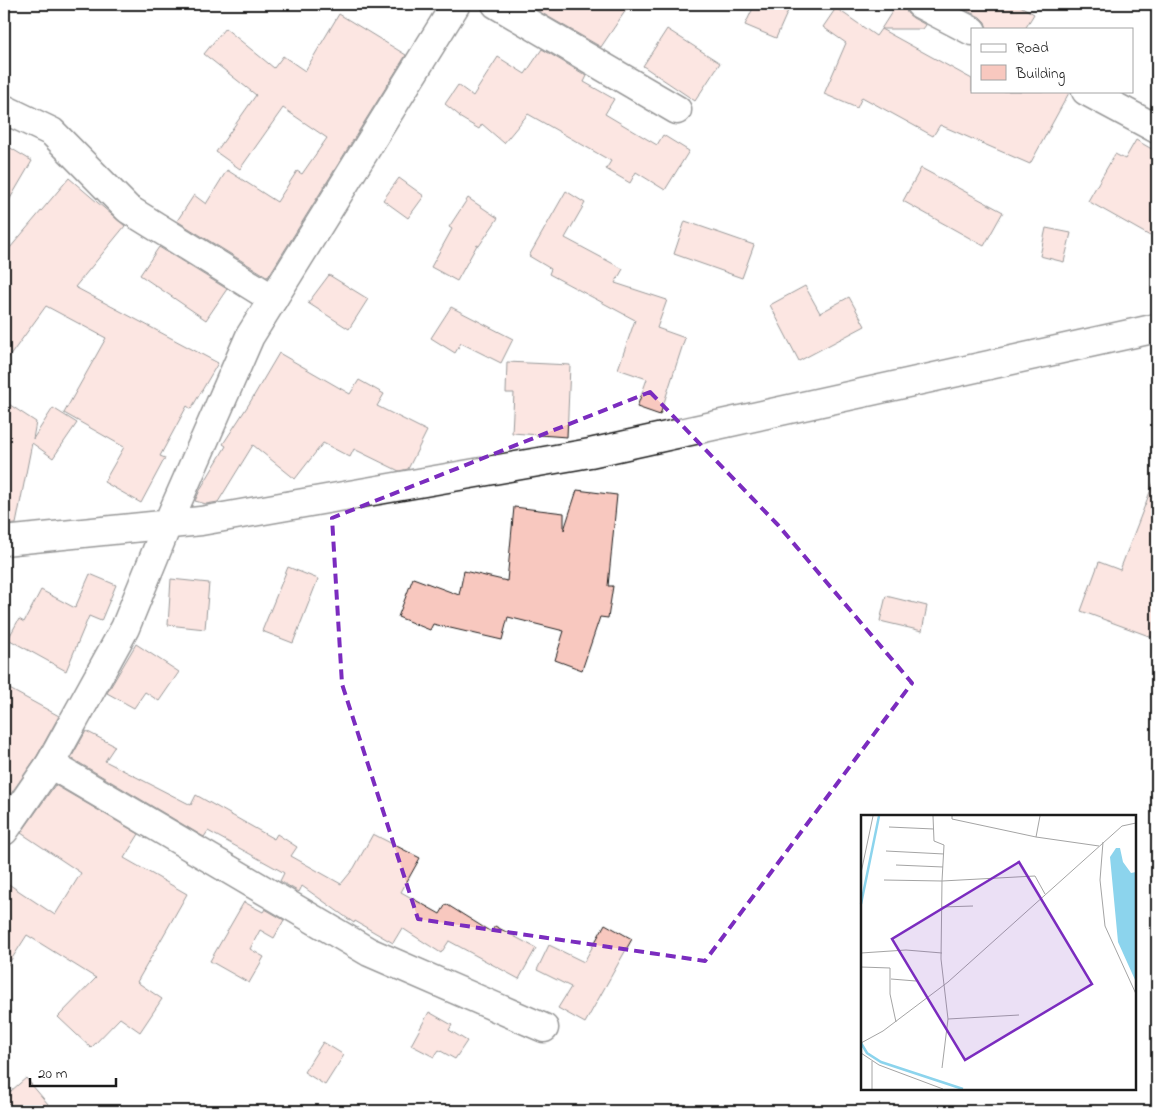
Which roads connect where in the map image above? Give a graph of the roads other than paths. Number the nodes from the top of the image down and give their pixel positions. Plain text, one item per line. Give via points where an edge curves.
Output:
1 (456, 4) edge
2 (496, 4) edge
3 (920, 4) edge
4 (971, 30) edge
5 (1088, 92) edge
6 (4, 109) edge
7 (677, 110) dead end
8 (1157, 129) edge
9 (273, 299) junction
10 (1157, 328) edge
11 (168, 523) junction
12 (4, 541) edge
13 (50, 764) junction
14 (4, 831) edge
15 (544, 1028) dead end

1 - 9 street
2 - 7 street
3 - 4 street
5 - 8 street
6 - 9 street via 52,132 128,209
9 - 11 street via 250,336
10 - 11 street via 590,453 201,521
11 - 12 street
11 - 13 street via 125,628
13 - 14 street
13 - 15 street via 369,952

